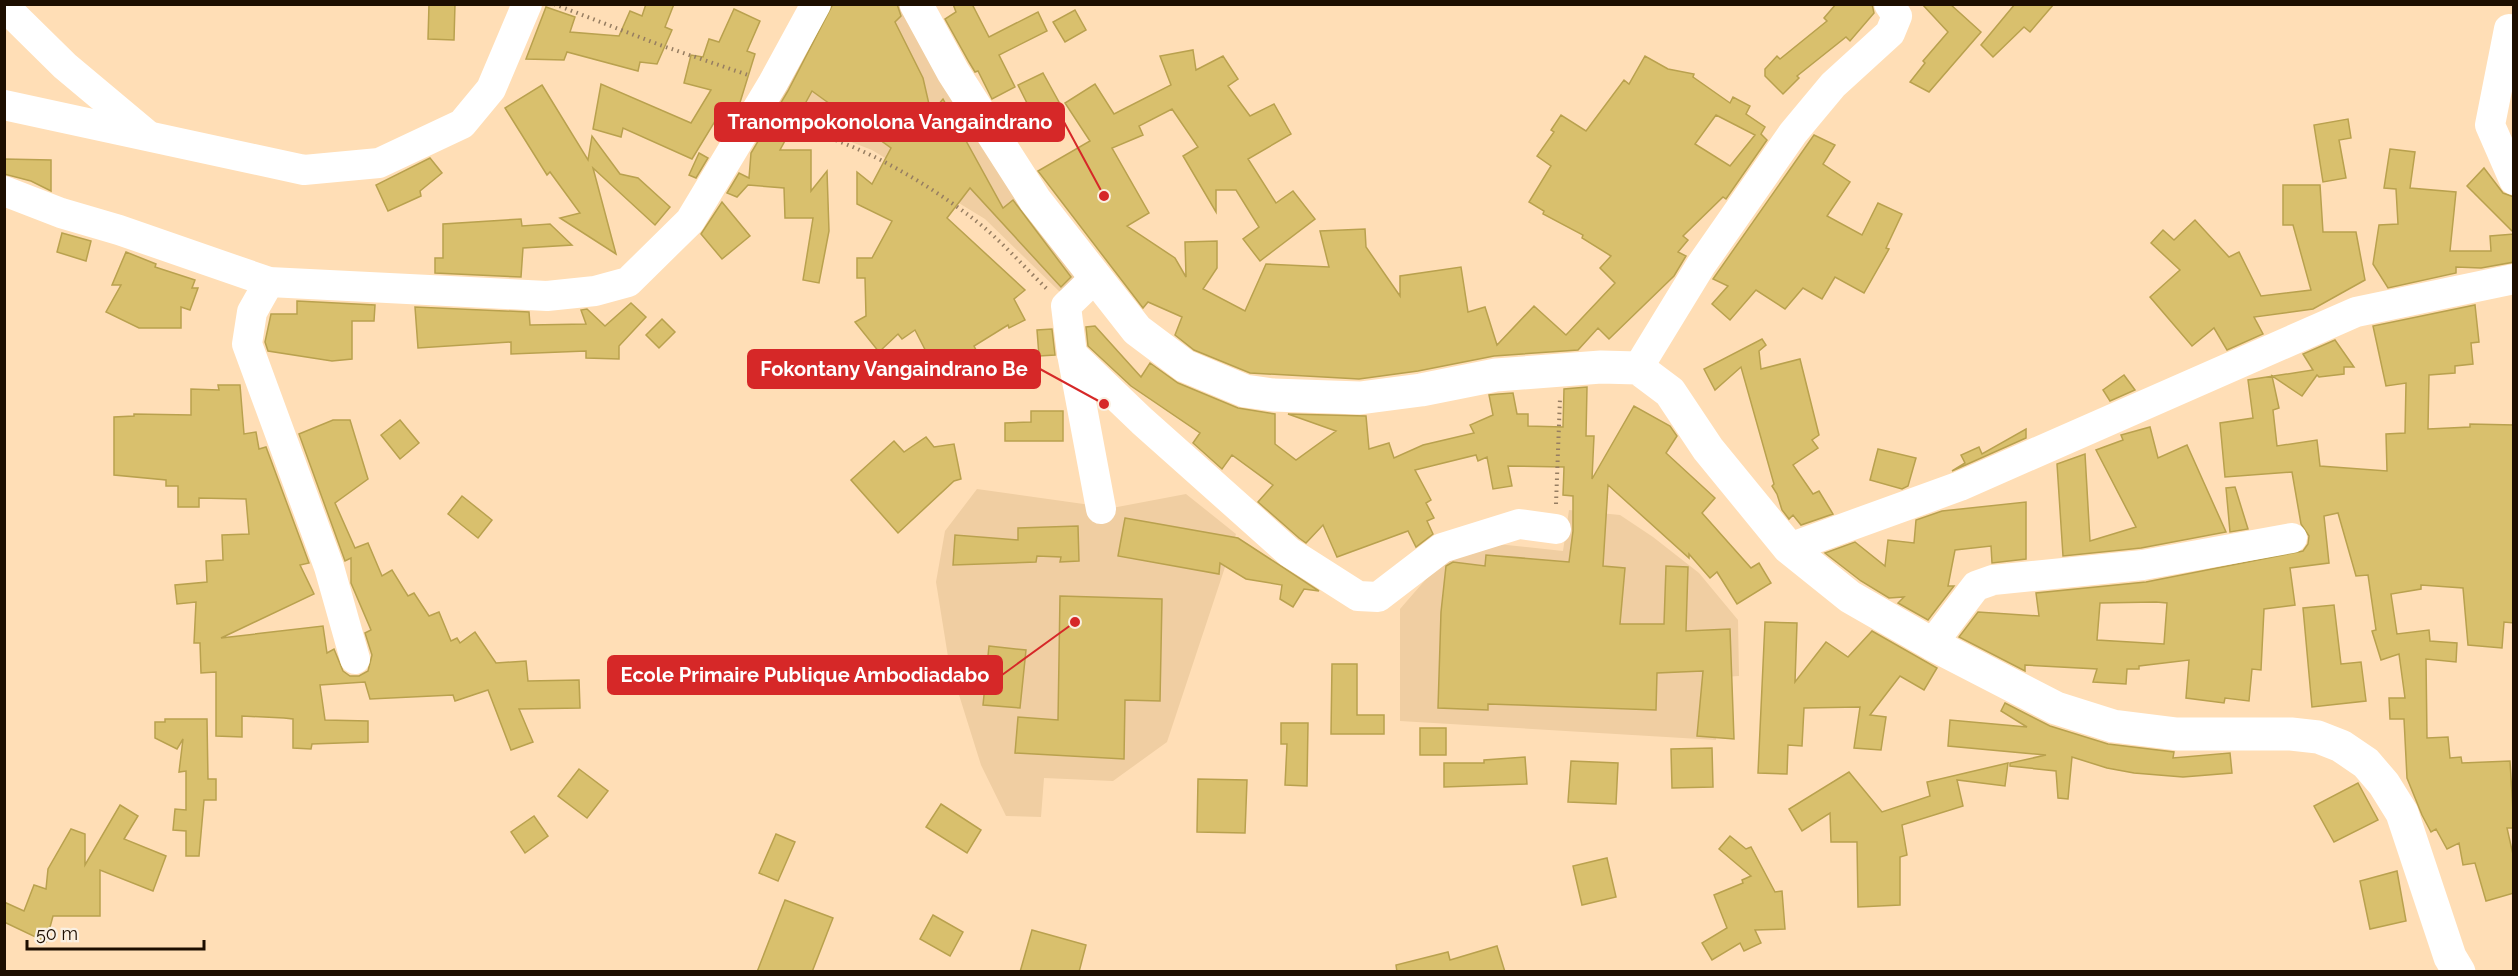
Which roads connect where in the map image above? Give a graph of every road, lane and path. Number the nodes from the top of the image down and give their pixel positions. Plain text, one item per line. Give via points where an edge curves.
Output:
1 (527, 4) edge
2 (554, 4) edge
3 (816, 4) edge
4 (916, 4) edge
5 (4, 6) edge
6 (1902, 8) edge
7 (2509, 29) dead end
8 (773, 83) junction
9 (4, 105) edge
10 (750, 121) junction
11 (149, 136) junction
12 (2514, 180) edge
13 (4, 191) edge
14 (1095, 278) junction
15 (2514, 279) edge
16 (269, 282) junction
17 (1066, 306) junction
18 (1072, 354) junction
19 (1638, 368) junction
20 (1562, 370) junction
21 (1101, 509) dead end
22 (1556, 529) joint
23 (2292, 538) dead end
24 (1789, 548) junction
25 (1932, 644) junction
26 (355, 659) dead end
27 (2459, 972) edge

1 - 11 street via 491,89 462,124 379,163 304,170
2 - 8 path
3 - 8 street
4 - 14 main road via 952,72 1035,200
5 - 11 street via 65,66
6 - 19 street via 1890,33 1833,85 1793,133 1701,265
7 - 12 street via 2490,125
8 - 10 street
9 - 11 street
10 - 16 street via 690,221 628,282 596,291 547,296
10 - 17 path via 803,128 877,157 972,217
13 - 16 street
14 - 17 street
14 - 20 main road via 1137,330 1155,344 1185,366 1245,391 1360,398 1496,375
15 - 24 street via 2356,312 1960,486
16 - 26 street via 252,312 247,344 329,567
17 - 18 street
18 - 21 street
18 - 22 street via 1289,552 1358,596 1378,597 1442,548 1519,525
19 - 20 main road
19 - 24 main road via 1670,392 1708,448
20 - 22 path
23 - 25 street via 2143,565 1993,580 1976,586
24 - 25 main road via 1850,597
25 - 27 main road via 2056,708 2114,726 2177,734 2291,734 2318,737 2341,746 2366,762 2402,813 2450,957

